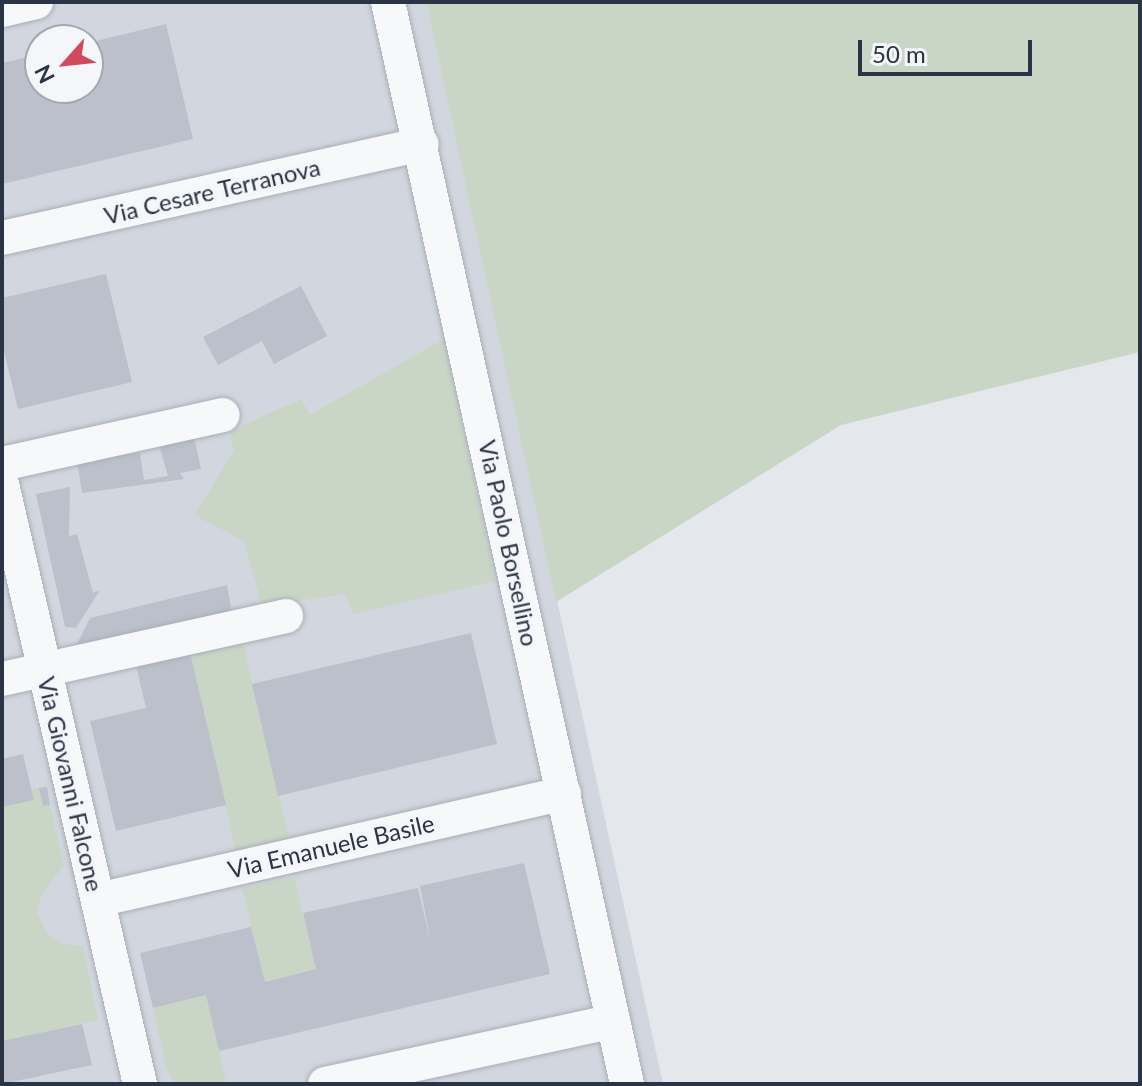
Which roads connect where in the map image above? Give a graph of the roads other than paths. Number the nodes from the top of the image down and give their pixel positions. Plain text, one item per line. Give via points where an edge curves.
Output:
1 (36, 2) edge
2 (388, 2) edge
3 (2, 10) edge
4 (422, 144) junction
5 (2, 238) edge
6 (223, 415) dead end
7 (2, 464) edge
8 (2, 484) edge
9 (8, 538) edge
10 (286, 616) dead end
11 (44, 669) junction
12 (2, 679) edge
13 (564, 793) junction
14 (98, 900) junction
15 (613, 1021) junction
16 (140, 1084) edge
17 (325, 1084) edge
18 (627, 1084) edge

1 - 3 street
2 - 4 street, Via Paolo Borsellino
4 - 5 street, Via Cesare Terranova
4 - 13 street, Via Paolo Borsellino
6 - 7 street
8 - 9 street, Via Giovanni Falcone
9 - 11 street, Via Giovanni Falcone
10 - 11 street
11 - 12 street
11 - 14 street, Via Giovanni Falcone
13 - 14 street, Via Emanuele Basile
13 - 15 street, Via Paolo Borsellino
14 - 16 street, Via Giovanni Falcone
15 - 17 street
15 - 18 street, Via Paolo Borsellino

